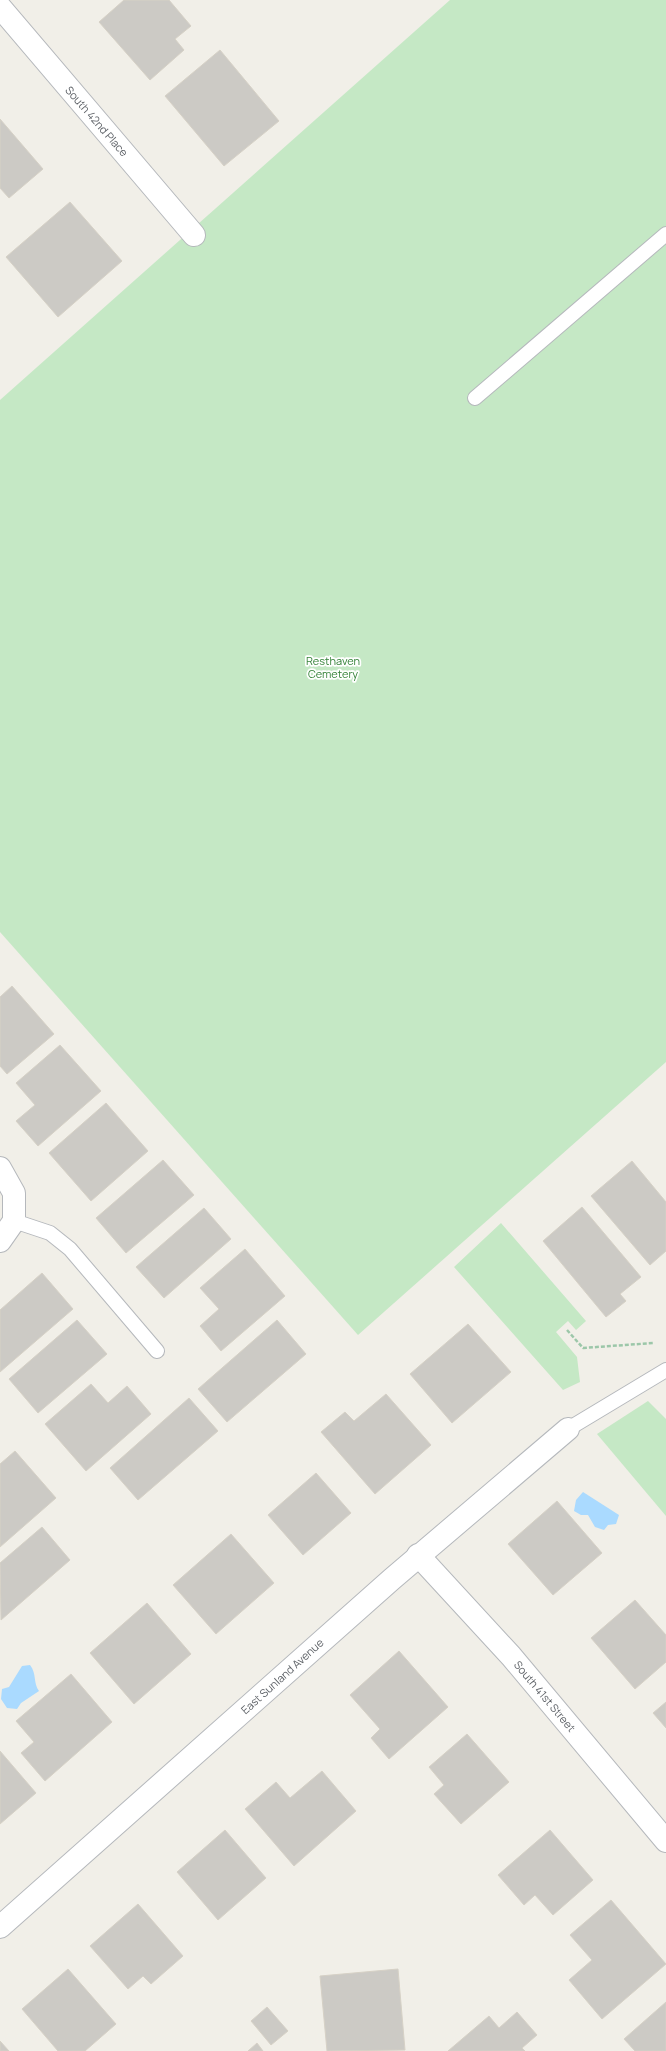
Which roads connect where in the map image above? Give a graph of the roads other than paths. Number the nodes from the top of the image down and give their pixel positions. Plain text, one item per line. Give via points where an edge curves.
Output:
1 (0, 7) edge
2 (666, 234) edge
3 (194, 235) dead end
4 (475, 398) dead end
5 (0, 1168) edge
6 (14, 1221) junction
7 (0, 1240) edge
8 (157, 1351) dead end
9 (666, 1370) edge
10 (568, 1429) joint
11 (418, 1556) junction
12 (666, 1841) edge
13 (0, 1927) edge

1 - 3 street, South 42nd Place
2 - 4 lane
5 - 6 street via 14,1193
6 - 7 street
6 - 8 lane via 50,1233 70,1249
9 - 10 lane
10 - 11 street, East Sunland Avenue
11 - 12 street, South 41st Street via 511,1656
11 - 13 street, East Sunland Avenue

